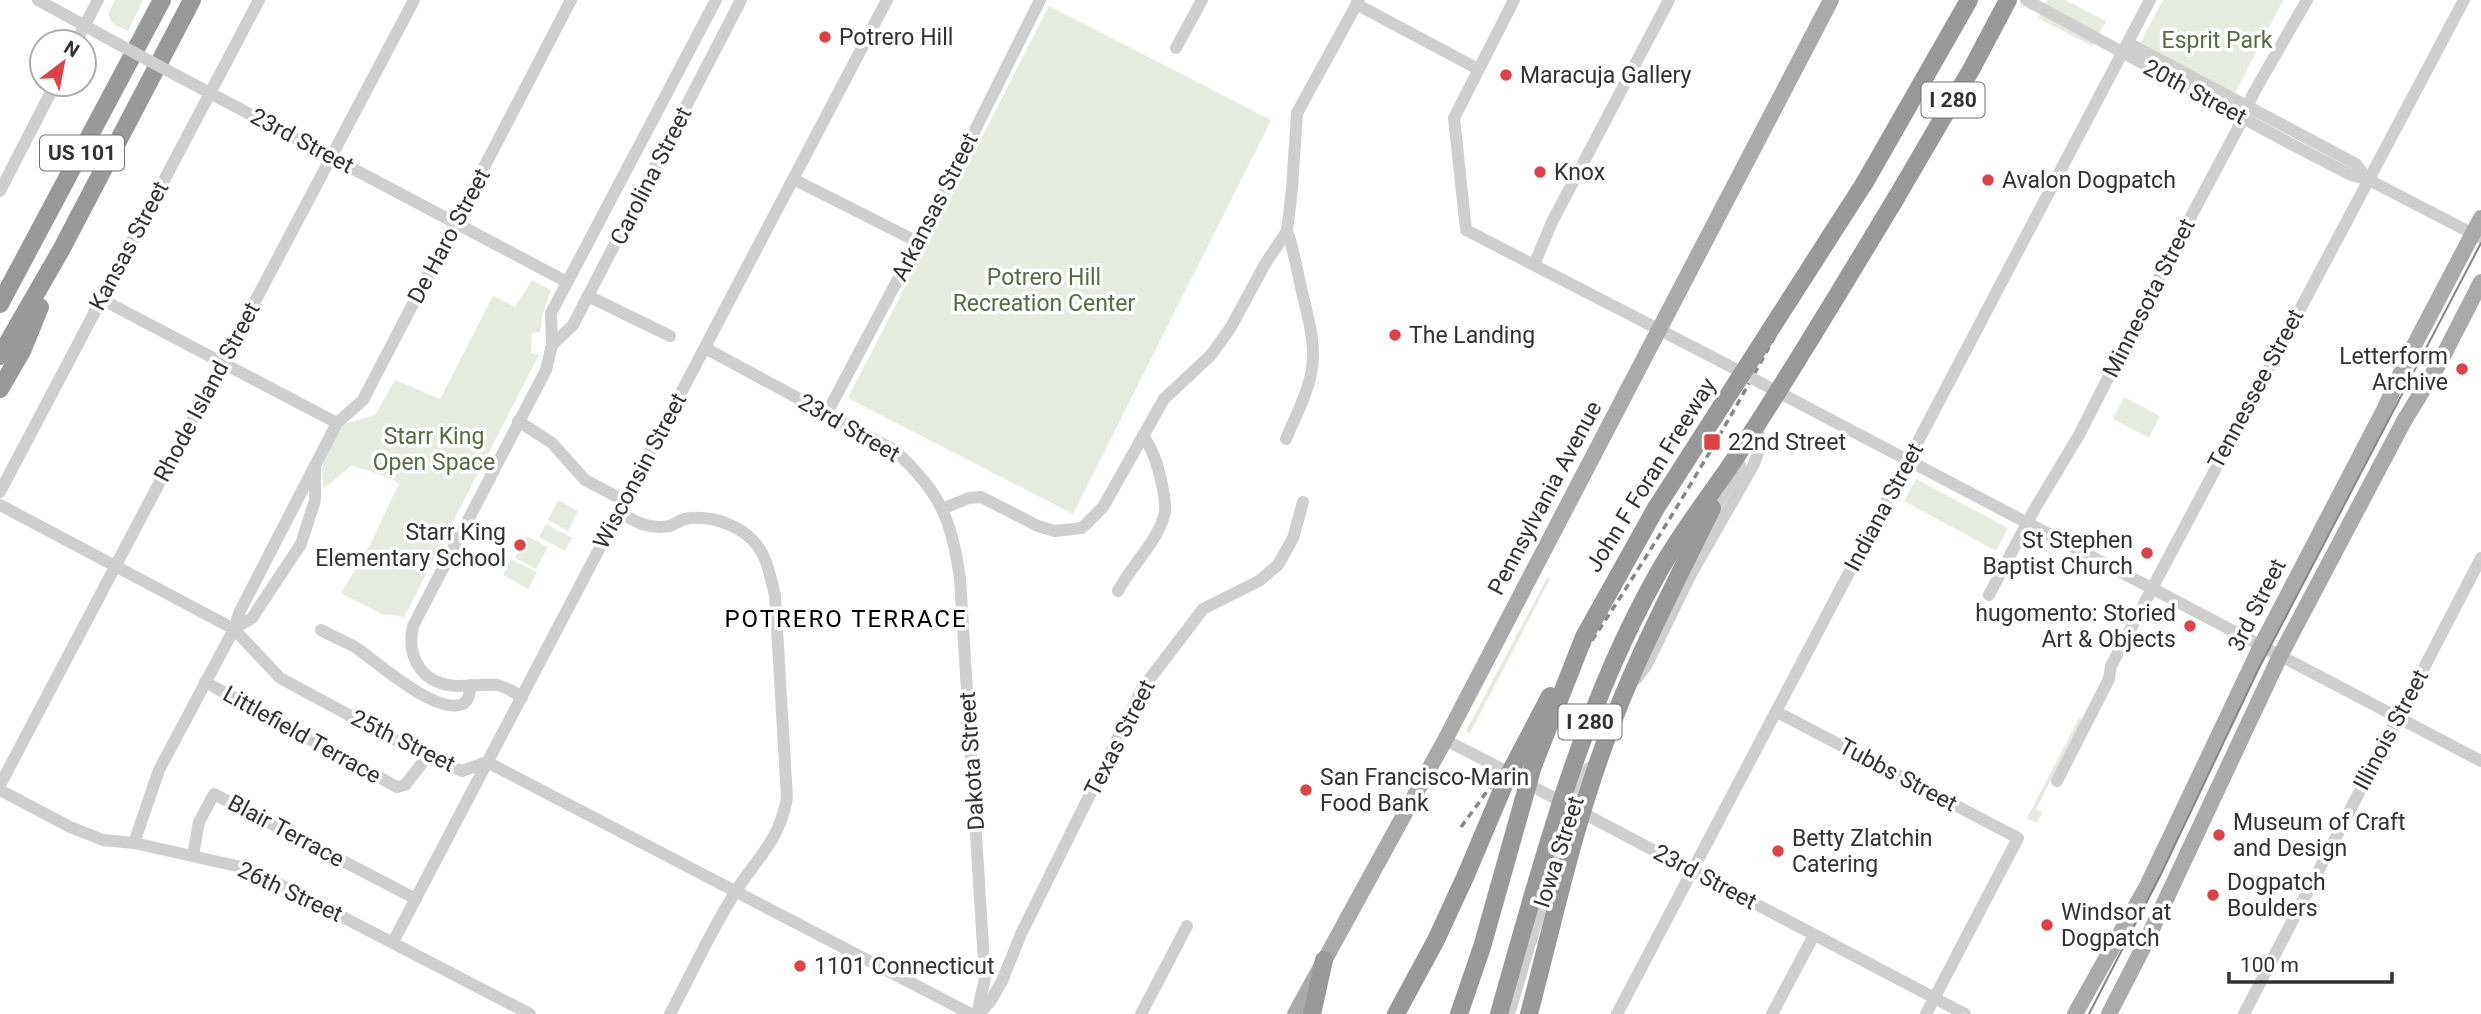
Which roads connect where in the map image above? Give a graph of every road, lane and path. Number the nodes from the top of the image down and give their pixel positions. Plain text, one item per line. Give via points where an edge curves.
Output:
1 (38, 0) edge
2 (98, 0) edge
3 (162, 0) edge
4 (192, 0) edge
5 (259, 0) edge
6 (414, 0) edge
7 (571, 0) edge
8 (716, 0) edge
9 (741, 0) edge
10 (887, 0) edge
11 (1040, 0) edge
12 (1202, 0) edge
13 (1514, 0) edge
14 (1669, 0) edge
15 (1831, 0) edge
16 (1969, 0) edge
17 (2008, 0) edge
18 (2026, 0) edge
19 (2150, 0) edge
20 (2307, 0) edge
21 (2463, 0) edge
22 (1357, 2) edge
23 (85, 25) junction
24 (83, 28) edge
25 (2128, 43) junction
26 (1176, 48) dead end
27 (1478, 68) junction
28 (210, 92) junction
29 (48, 98) edge
30 (2247, 107) junction
31 (332, 157) junction
32 (793, 178) junction
33 (2367, 178) junction
34 (0, 191) edge
35 (2481, 218) edge
36 (456, 224) junction
37 (1287, 231) junction
38 (2477, 236) edge
39 (918, 242) junction
40 (61, 250) junction
41 (1534, 265) junction
42 (567, 282) junction
43 (2481, 282) edge
44 (588, 296) junction
45 (102, 299) junction
46 (0, 304) edge
47 (1658, 330) junction
48 (670, 336) dead end
49 (552, 345) junction
50 (705, 348) junction
51 (0, 356) edge
52 (222, 362) junction
53 (0, 388) edge
54 (1777, 392) junction
55 (827, 413) junction
56 (519, 421) junction
57 (337, 423) junction
58 (1143, 435) junction
59 (1286, 439) dead end
60 (1738, 455) junction
61 (1908, 461) junction
62 (316, 464) junction
63 (0, 492) edge
64 (1303, 502) dead end
65 (0, 505) edge
66 (622, 507) junction
67 (944, 508) junction
68 (2027, 524) junction
69 (2481, 558) edge
70 (115, 567) junction
71 (2151, 589) junction
72 (1118, 591) dead end
73 (1606, 595) junction
74 (1989, 595) dead end
75 (234, 629) junction
76 (321, 630) dead end
77 (2261, 646) junction
78 (2280, 656) junction
79 (205, 682) junction
80 (471, 685) junction
81 (522, 696) junction
82 (1777, 712) junction
83 (2398, 717) junction
84 (1445, 740) junction
85 (427, 757) junction
86 (2481, 761) edge
87 (488, 762) junction
88 (2057, 781) dead end
89 (0, 787) edge
90 (1571, 806) junction
91 (134, 843) junction
92 (193, 855) junction
93 (1693, 870) junction
94 (735, 892) junction
95 (416, 900) junction
96 (1187, 926) dead end
97 (1814, 935) junction
98 (393, 942) junction
99 (1324, 960) junction
100 (1934, 998) junction
101 (530, 1014) edge
102 (670, 1014) edge
103 (971, 1014) edge
104 (978, 1014) edge
105 (1141, 1014) edge
106 (1294, 1014) edge
107 (1312, 1014) edge
108 (1396, 1014) edge
109 (1458, 1014) edge
110 (1499, 1014) edge
111 (1509, 1014) edge
112 (1529, 1014) edge
113 (1617, 1014) edge
114 (1772, 1014) edge
115 (1926, 1014) edge
116 (1965, 1014) edge
117 (2075, 1014) edge
118 (2109, 1014) edge
119 (2244, 1014) edge

1 - 23 street, 23rd Street
2 - 23 street
3 - 46 highway, US 101
4 - 40 highway, US 101
5 - 28 street, Kansas Street
6 - 31 street, Rhode Island Street
7 - 36 street, De Haro Street
8 - 42 street, Carolina Street
9 - 44 street, Carolina Street
10 - 32 street, Wisconsin Street
11 - 39 street, Arkansas Street
12 - 26 street
13 - 27 street
14 - 41 street
15 - 47 main road, Pennsylvania Avenue
16 - 73 highway, John F Foran Freeway / I 280, bridge via 1865,182 1656,508
17 - 60 highway, I 280, bridge via 1896,198
18 - 33 street, 20th Street, bridge via 2291,144 2351,175
19 - 25 street, Indiana Street
20 - 30 street, Minnesota Street
21 - 33 street, Tennessee Street
22 - 27 street
22 - 37 street via 1297,113
23 - 24 street
23 - 28 street, 23rd Street, bridge
25 - 30 street, 20th Street
25 - 61 street, Indiana Street
27 - 41 street via 1454,118 1466,230
28 - 31 street, 23rd Street
28 - 45 street, Kansas Street
29 - 34 street
30 - 33 street, 20th Street via 2356,164
30 - 68 street, Minnesota Street via 2083,426
31 - 36 street, 23rd Street
31 - 52 street, Rhode Island Street
32 - 39 street
32 - 50 street, Wisconsin Street
33 - 38 street, 20th Street
33 - 71 street, Tennessee Street
35 - 38 main road, 3rd Street
36 - 42 street, 23rd Street
36 - 57 street, De Haro Street via 363,400
37 - 58 street via 1224,337 1164,399
37 - 59 street via 1309,315 1313,359 1311,377
38 - 77 main road, 3rd Street via 2408,357
39 - 55 street, Arkansas Street
40 - 51 highway, US 101
40 - 53 highway via 29,336
41 - 47 street
42 - 49 street, Carolina Street via 551,313
43 - 78 main road, 3rd Street
44 - 48 street
44 - 49 street, Carolina Street via 573,325
45 - 52 street
45 - 63 street, Kansas Street
47 - 54 street, bridge
47 - 84 main road, Pennsylvania Avenue
49 - 56 street, Carolina Street via 546,370
50 - 55 street, 23rd Street
50 - 66 street, Wisconsin Street
52 - 57 street
52 - 70 street, Rhode Island Street
54 - 61 street
54 - 90 street, Iowa Street via 1759,435 1754,464 1646,666 1623,696
55 - 67 street, 23rd Street via 894,450
56 - 66 street via 552,443 585,480
56 - 80 street, Carolina Street via 412,630 412,654 422,673 443,684
57 - 62 street, De Haro Street
58 - 67 street via 1103,508 1082,528 1055,531 1038,526 981,497
58 - 72 street via 1154,452 1165,511 1160,527
60 - 110 highway, I 280, bridge via 1656,576 1599,699 1550,835
60 - 112 highway, bridge via 1631,676 1601,754
61 - 68 street
61 - 82 street, Indiana Street
62 - 75 street, De Haro Street
62 - 75 street, De Haro Street via 315,500 301,544 252,618
64 - 104 street, Texas Street via 1293,538 1278,565 1259,581 1203,609 1142,689 1002,981
65 - 70 street, 25th Street
66 - 81 street, Wisconsin Street
66 - 94 street via 636,522 652,527 685,519 718,520 750,537 768,566 775,594 787,798 778,831
67 - 104 street, Dakota Street via 960,579 985,978
68 - 71 street
68 - 74 street, Minnesota Street
69 - 83 street, Illinois Street
70 - 75 street, 25th Street
70 - 89 street, Rhode Island Street
71 - 77 street
71 - 88 street, Tennessee Street
73 - 108 highway, bridge via 1507,778 1436,940
73 - 109 highway, John F Foran Freeway / I 280, bridge via 1579,650 1534,766
75 - 79 street, De Haro Street
75 - 85 street, 25th Street via 281,678
76 - 80 street via 354,647 417,693 438,701 462,705
77 - 78 street
77 - 117 main road, 3rd Street via 2152,875
78 - 83 street
78 - 118 main road, 3rd Street
79 - 85 street, Littlefield Terrace via 397,788 405,785
79 - 91 street, De Haro Street via 159,770
80 - 81 street, Carolina Street via 500,686
81 - 87 street, Wisconsin Street
82 - 93 street, Indiana Street
82 - 100 street, Tubbs Street via 2018,838
83 - 86 street
83 - 119 street, Illinois Street
84 - 90 street, 23rd Street, bridge
84 - 99 main road, Pennsylvania Avenue
85 - 87 street, 25th Street via 461,771
87 - 94 street, 25th Street
87 - 95 street, Wisconsin Street
89 - 91 street, 26th Street via 87,835
90 - 93 street, 23rd Street
90 - 111 street, Iowa Street
91 - 92 street, 26th Street
92 - 95 street, Blair Terrace via 199,822 214,794
92 - 98 street, 26th Street via 250,869
93 - 97 street, 23rd Street
93 - 113 street, Indiana Street
94 - 102 street
94 - 103 street, 25th Street
95 - 98 street, Wisconsin Street
96 - 105 street
97 - 100 street, 23rd Street
97 - 114 street
98 - 101 street, 26th Street
99 - 106 main road, Pennsylvania Avenue
99 - 107 highway
100 - 115 street
100 - 116 street, 23rd Street

